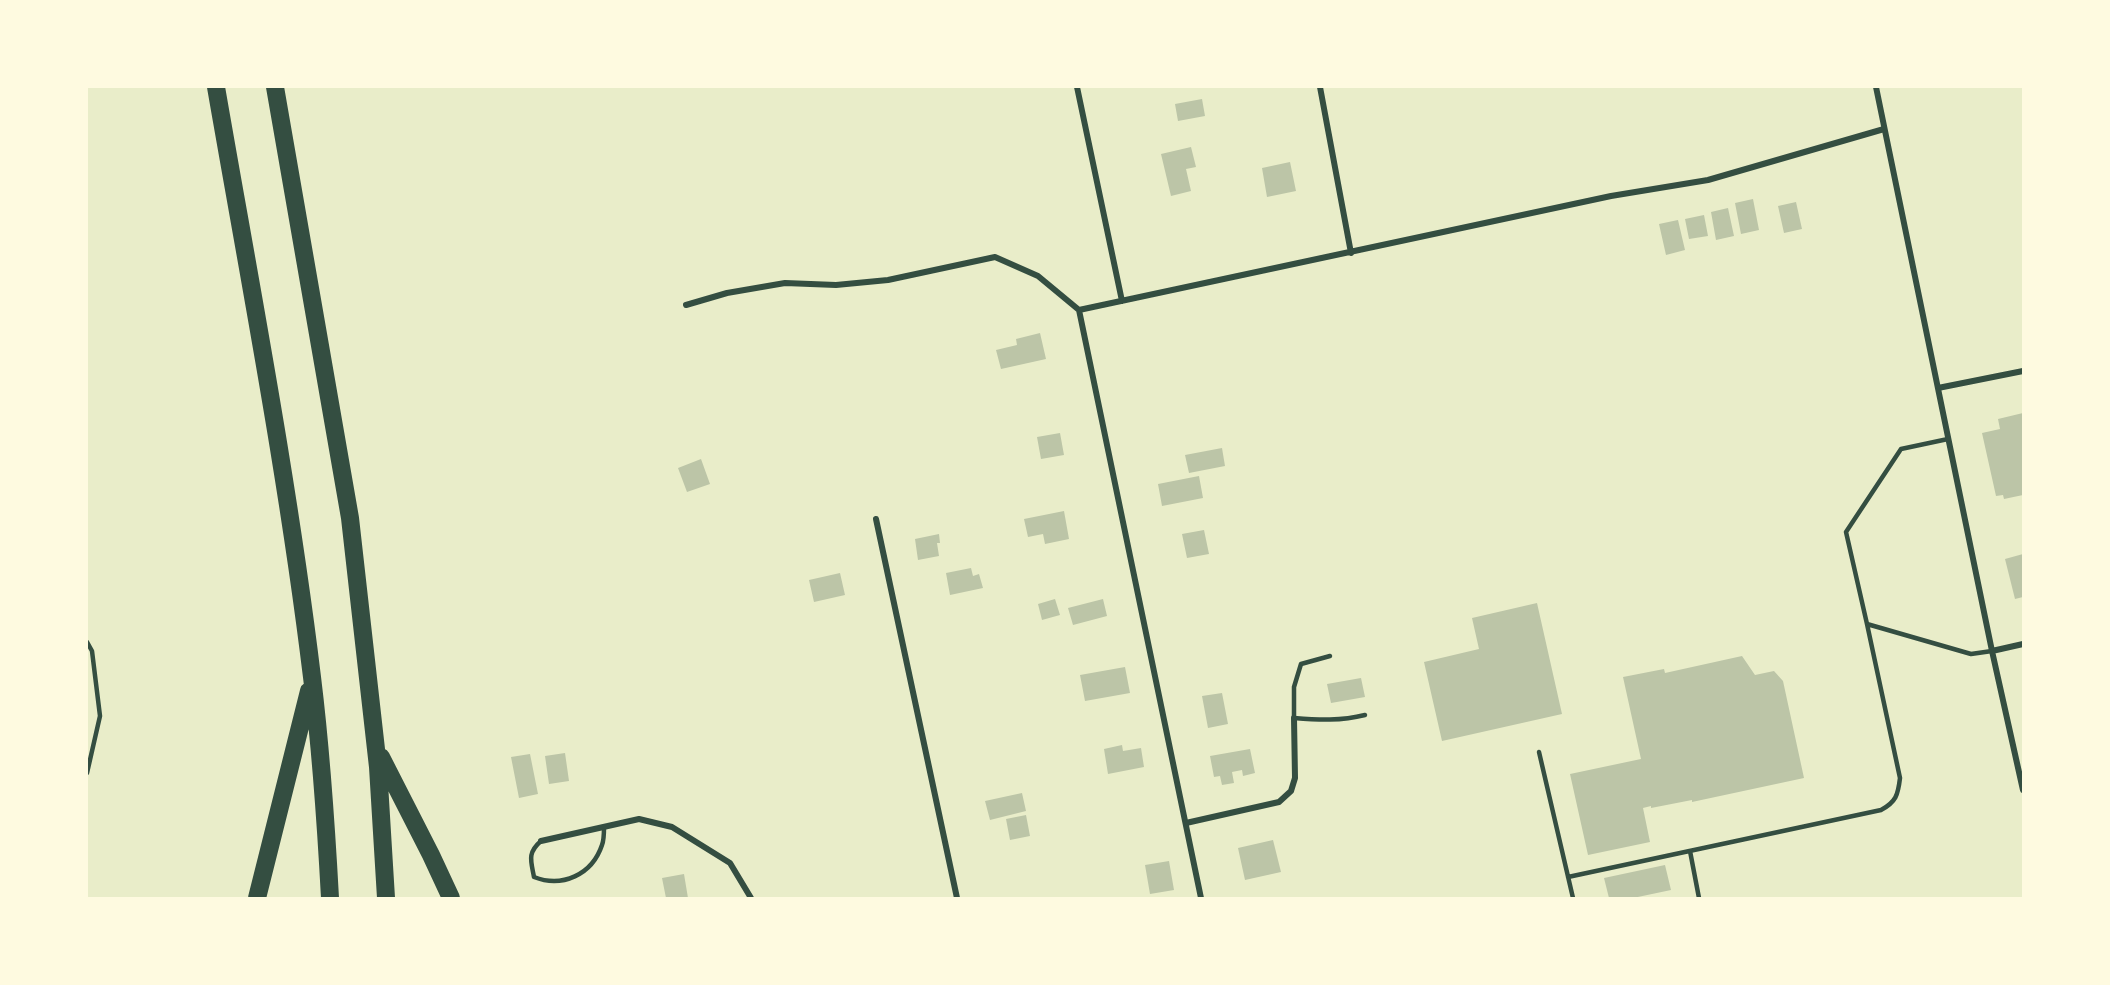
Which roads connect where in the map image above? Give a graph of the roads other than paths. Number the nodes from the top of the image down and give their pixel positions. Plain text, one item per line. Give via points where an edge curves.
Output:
1 (216, 87) edge
2 (274, 87) edge
3 (1077, 87) edge
4 (1320, 87) edge
5 (1876, 87) edge
6 (1884, 129) junction
7 (1351, 253) junction
8 (1122, 301) junction
9 (686, 305) dead end
10 (1079, 310) junction
11 (2023, 371) edge
12 (1938, 388) junction
13 (1948, 439) junction
14 (876, 519) dead end
15 (1867, 624) junction
16 (87, 642) edge
17 (2023, 644) edge
18 (1992, 651) junction
19 (1330, 656) dead end
20 (312, 678) junction
21 (1365, 715) dead end
22 (1294, 717) junction
23 (376, 748) junction
24 (1539, 752) dead end
25 (87, 773) edge
26 (2023, 790) edge
27 (1186, 823) junction
28 (604, 827) junction
29 (541, 841) joint
30 (1690, 851) junction
31 (1568, 877) junction
32 (257, 898) edge
33 (330, 898) edge
34 (386, 898) edge
35 (451, 898) edge
36 (751, 898) edge
37 (957, 898) edge
38 (1202, 898) edge
39 (1573, 898) edge
40 (1699, 898) edge

1 - 20 highway via 292,528
2 - 23 highway via 350,518
3 - 8 street
4 - 7 street
5 - 6 street
6 - 7 street via 1708,180 1611,196
6 - 12 street
7 - 8 street
8 - 10 street
9 - 10 street via 785,283 836,285 888,280 995,257 1038,276
10 - 27 street
11 - 12 street
12 - 13 street
13 - 15 lane via 1901,449 1846,532
13 - 18 street
14 - 37 street
15 - 18 lane via 1971,654
15 - 30 lane via 1900,778 1898,795 1892,804 1881,810
16 - 25 lane via 92,651 100,717
17 - 18 street
18 - 26 street
19 - 22 lane via 1301,664 1294,687
20 - 32 highway
20 - 33 highway
21 - 22 lane via 1322,721
22 - 27 street via 1296,760 1291,791 1279,801
23 - 34 highway
23 - 35 highway
24 - 31 lane
27 - 38 street
28 - 29 street
28 - 29 lane via 595,860 582,873 555,883 534,878 530,859 533,848
28 - 36 street via 639,819 672,827 730,863
30 - 31 lane
30 - 40 lane
31 - 39 lane

